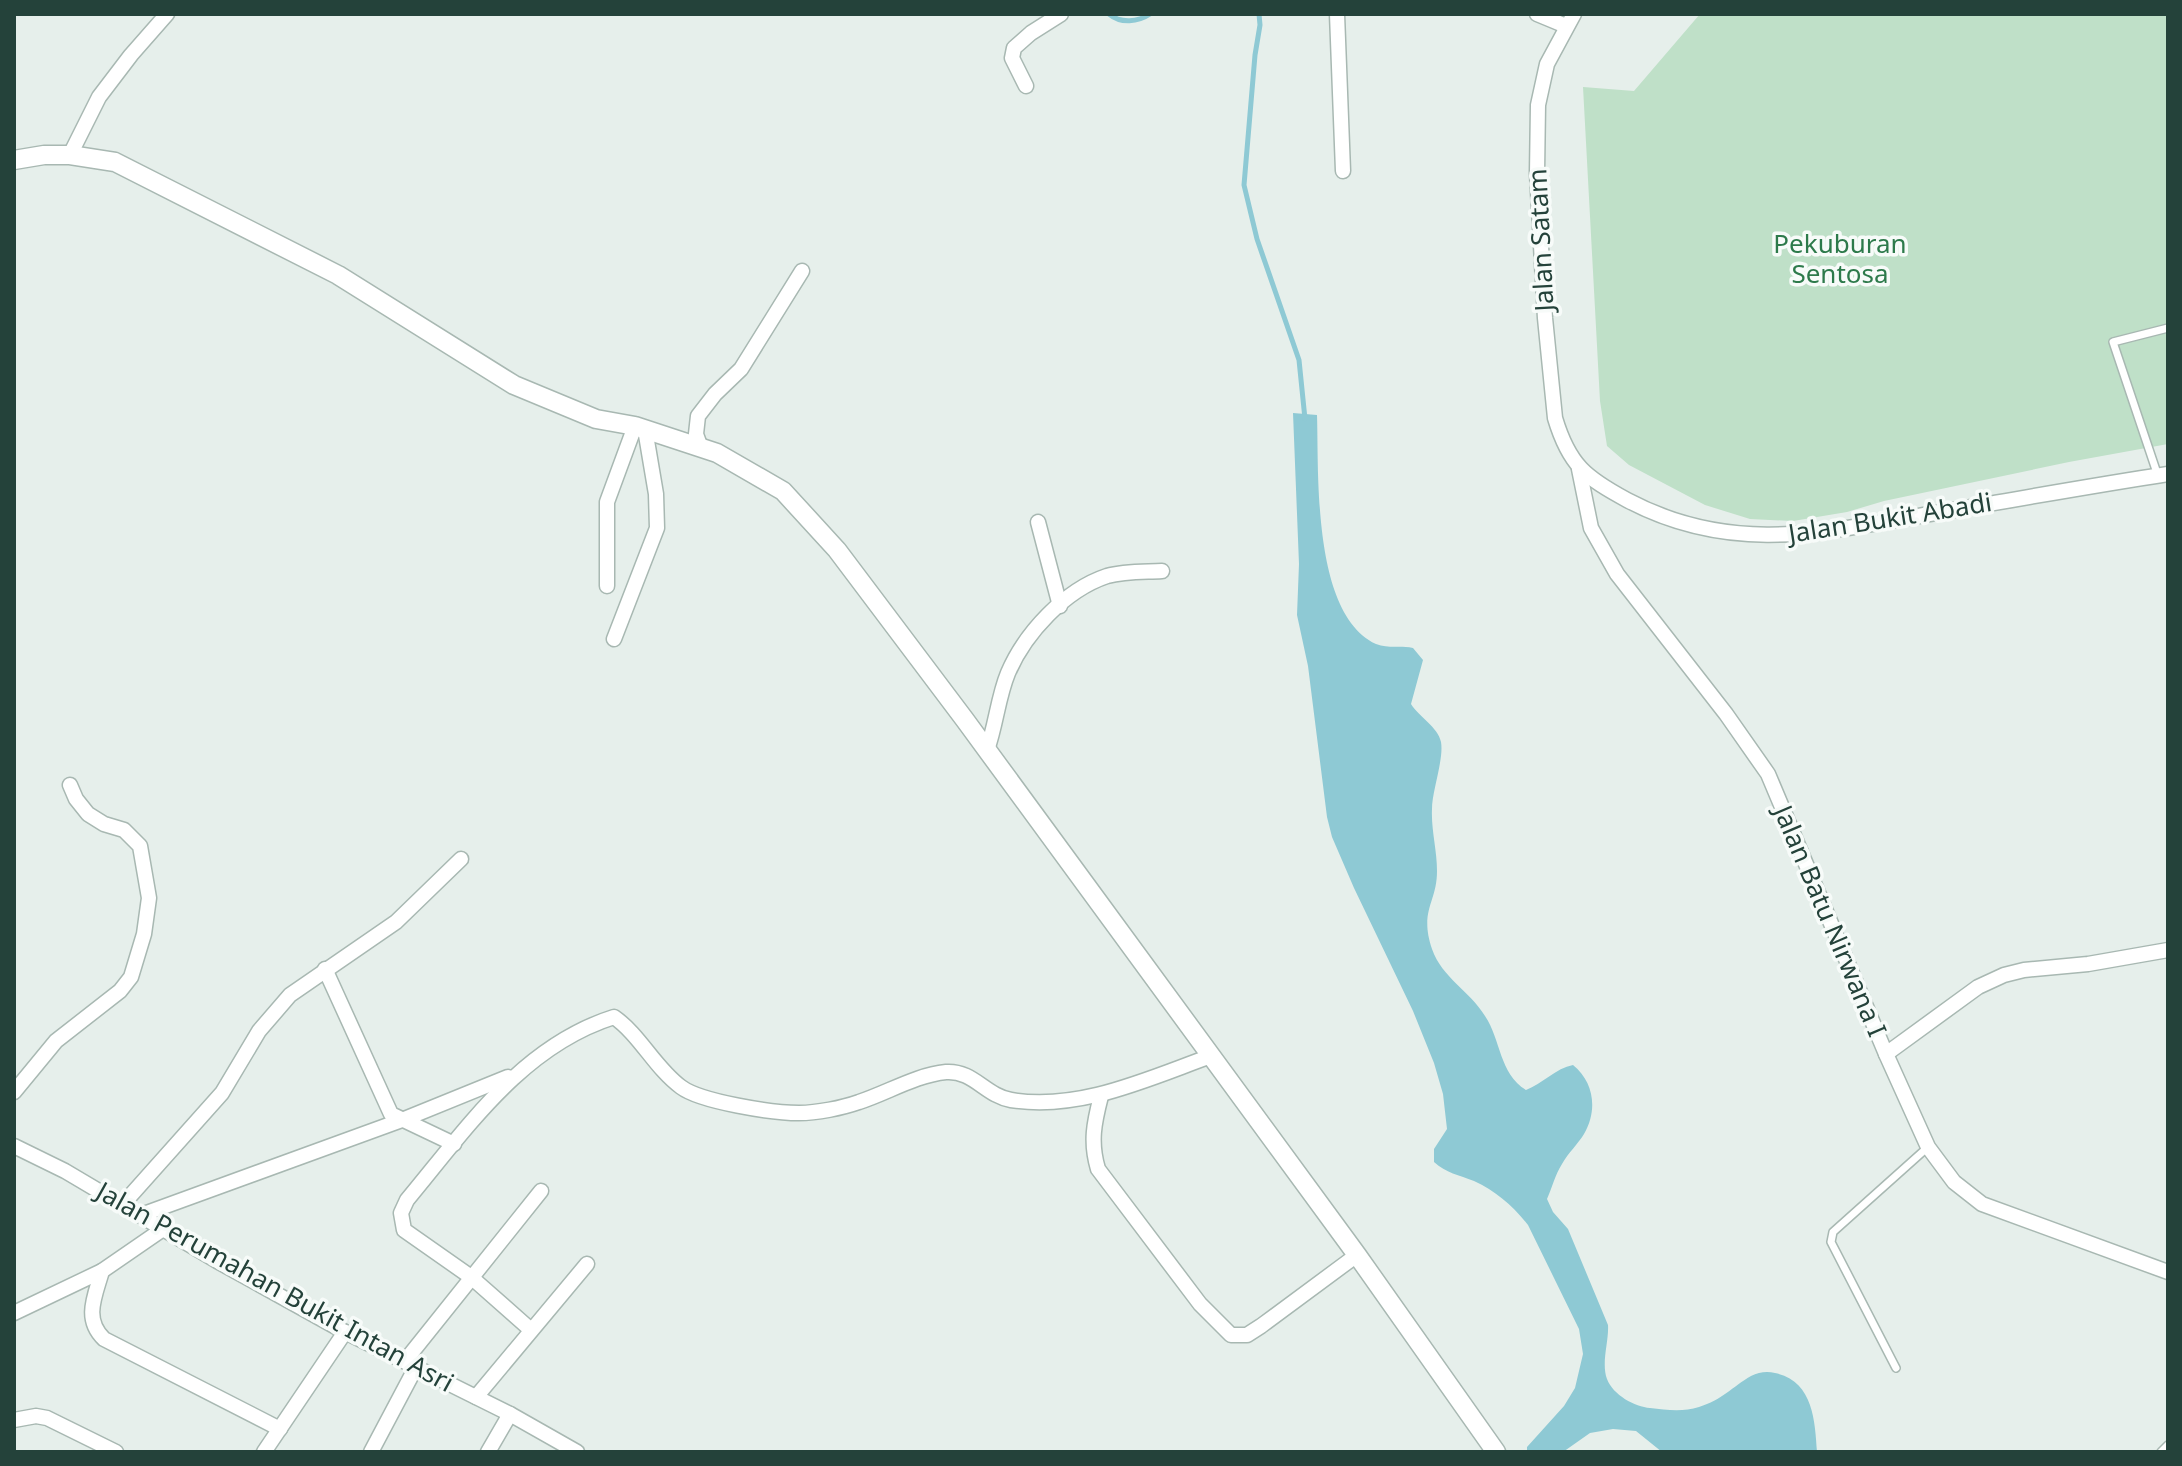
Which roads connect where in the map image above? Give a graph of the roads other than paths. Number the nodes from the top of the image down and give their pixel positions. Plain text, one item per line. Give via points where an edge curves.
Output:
1 (167, 14) edge
2 (1061, 14) edge
3 (1337, 14) edge
4 (1537, 14) edge
5 (1570, 20) edge
6 (1026, 86) dead end
7 (70, 155) junction
8 (14, 160) edge
9 (1343, 171) dead end
10 (802, 271) dead end
11 (2168, 328) edge
12 (640, 427) junction
13 (701, 448) junction
14 (1579, 469) junction
15 (2163, 475) edge
16 (1038, 522) dead end
17 (1162, 571) dead end
18 (607, 586) dead end
19 (1060, 606) junction
20 (614, 639) dead end
21 (987, 750) junction
22 (70, 785) dead end
23 (461, 859) dead end
24 (2168, 950) edge
25 (325, 969) junction
26 (1886, 1054) junction
27 (1211, 1056) junction
28 (519, 1073) junction
29 (14, 1092) edge
30 (1101, 1096) junction
31 (402, 1120) junction
32 (454, 1144) junction
33 (14, 1146) edge
34 (1928, 1147) junction
35 (541, 1191) dead end
36 (123, 1204) junction
37 (141, 1215) junction
38 (163, 1229) junction
39 (1357, 1255) junction
40 (587, 1264) dead end
41 (102, 1271) junction
42 (2168, 1272) edge
43 (471, 1277) junction
44 (14, 1313) edge
45 (531, 1330) junction
46 (345, 1332) junction
47 (410, 1364) junction
48 (1896, 1368) dead end
49 (476, 1397) junction
50 (510, 1414) junction
51 (14, 1420) edge
52 (280, 1429) junction
53 (2168, 1445) edge
54 (116, 1452) edge
55 (264, 1452) edge
56 (371, 1452) edge
57 (488, 1452) edge
58 (577, 1452) edge
59 (1496, 1452) edge
60 (2161, 1452) edge

1 - 7 street via 99,97
2 - 6 street via 1014,48 1012,58
3 - 9 street
4 - 5 street
5 - 14 street, Jalan Satam via 1541,85 1537,173 1553,404 1559,433
7 - 8 street
7 - 12 street via 115,162 338,275 514,385 596,419
10 - 13 street via 741,369 698,416
11 - 15 lane via 2113,342
12 - 13 street
12 - 18 street via 607,502
12 - 20 street via 656,494 657,528
13 - 21 street via 783,491 837,550
14 - 15 street, Jalan Bukit Abadi via 1593,482 1674,523 1764,536 1828,532
14 - 26 street, Jalan Batu Nirwana I via 1591,528 1617,574 1768,774
16 - 19 street
17 - 19 street via 1109,576
19 - 21 street via 1022,645 1002,690
21 - 27 street
22 - 29 street via 88,814 124,830 140,846 149,898 144,934 131,977 120,991 56,1041
23 - 25 street via 396,922
24 - 26 street via 2004,975 1978,987
25 - 31 street via 388,1109
25 - 36 street via 276,1009 222,1093
26 - 34 street, Jalan Batu Nirwana I
27 - 30 street
27 - 39 street
28 - 30 street via 555,1043 614,1017 682,1088 710,1100 800,1113 857,1103 946,1072 969,1076 1002,1099 1031,1103
28 - 31 street
28 - 32 street
30 - 39 street via 1092,1129 1098,1169 1200,1304 1231,1335 1247,1335
31 - 32 street
31 - 37 street
32 - 43 street via 407,1200 400,1219 404,1230
33 - 36 street, Jalan Perumahan Bukit Intan Asri
34 - 42 street, Jalan Batu Nirwana I via 1954,1182 1982,1204
34 - 48 lane via 1833,1232 1831,1242
35 - 43 street
36 - 37 street, Jalan Perumahan Bukit Intan Asri
37 - 38 street, Jalan Perumahan Bukit Intan Asri
38 - 41 street
38 - 46 street, Jalan Perumahan Bukit Intan Asri
39 - 59 street
40 - 45 street
41 - 44 street
41 - 52 street via 90,1314 104,1339
43 - 45 street
43 - 47 street
45 - 49 street
46 - 47 street, Jalan Perumahan Bukit Intan Asri
46 - 52 street
47 - 49 street, Jalan Perumahan Bukit Intan Asri
47 - 56 street
49 - 50 street, Jalan Perumahan Bukit Intan Asri
50 - 57 street
50 - 58 street, Jalan Perumahan Bukit Intan Asri
51 - 54 street via 47,1418
52 - 55 street
53 - 60 lane

